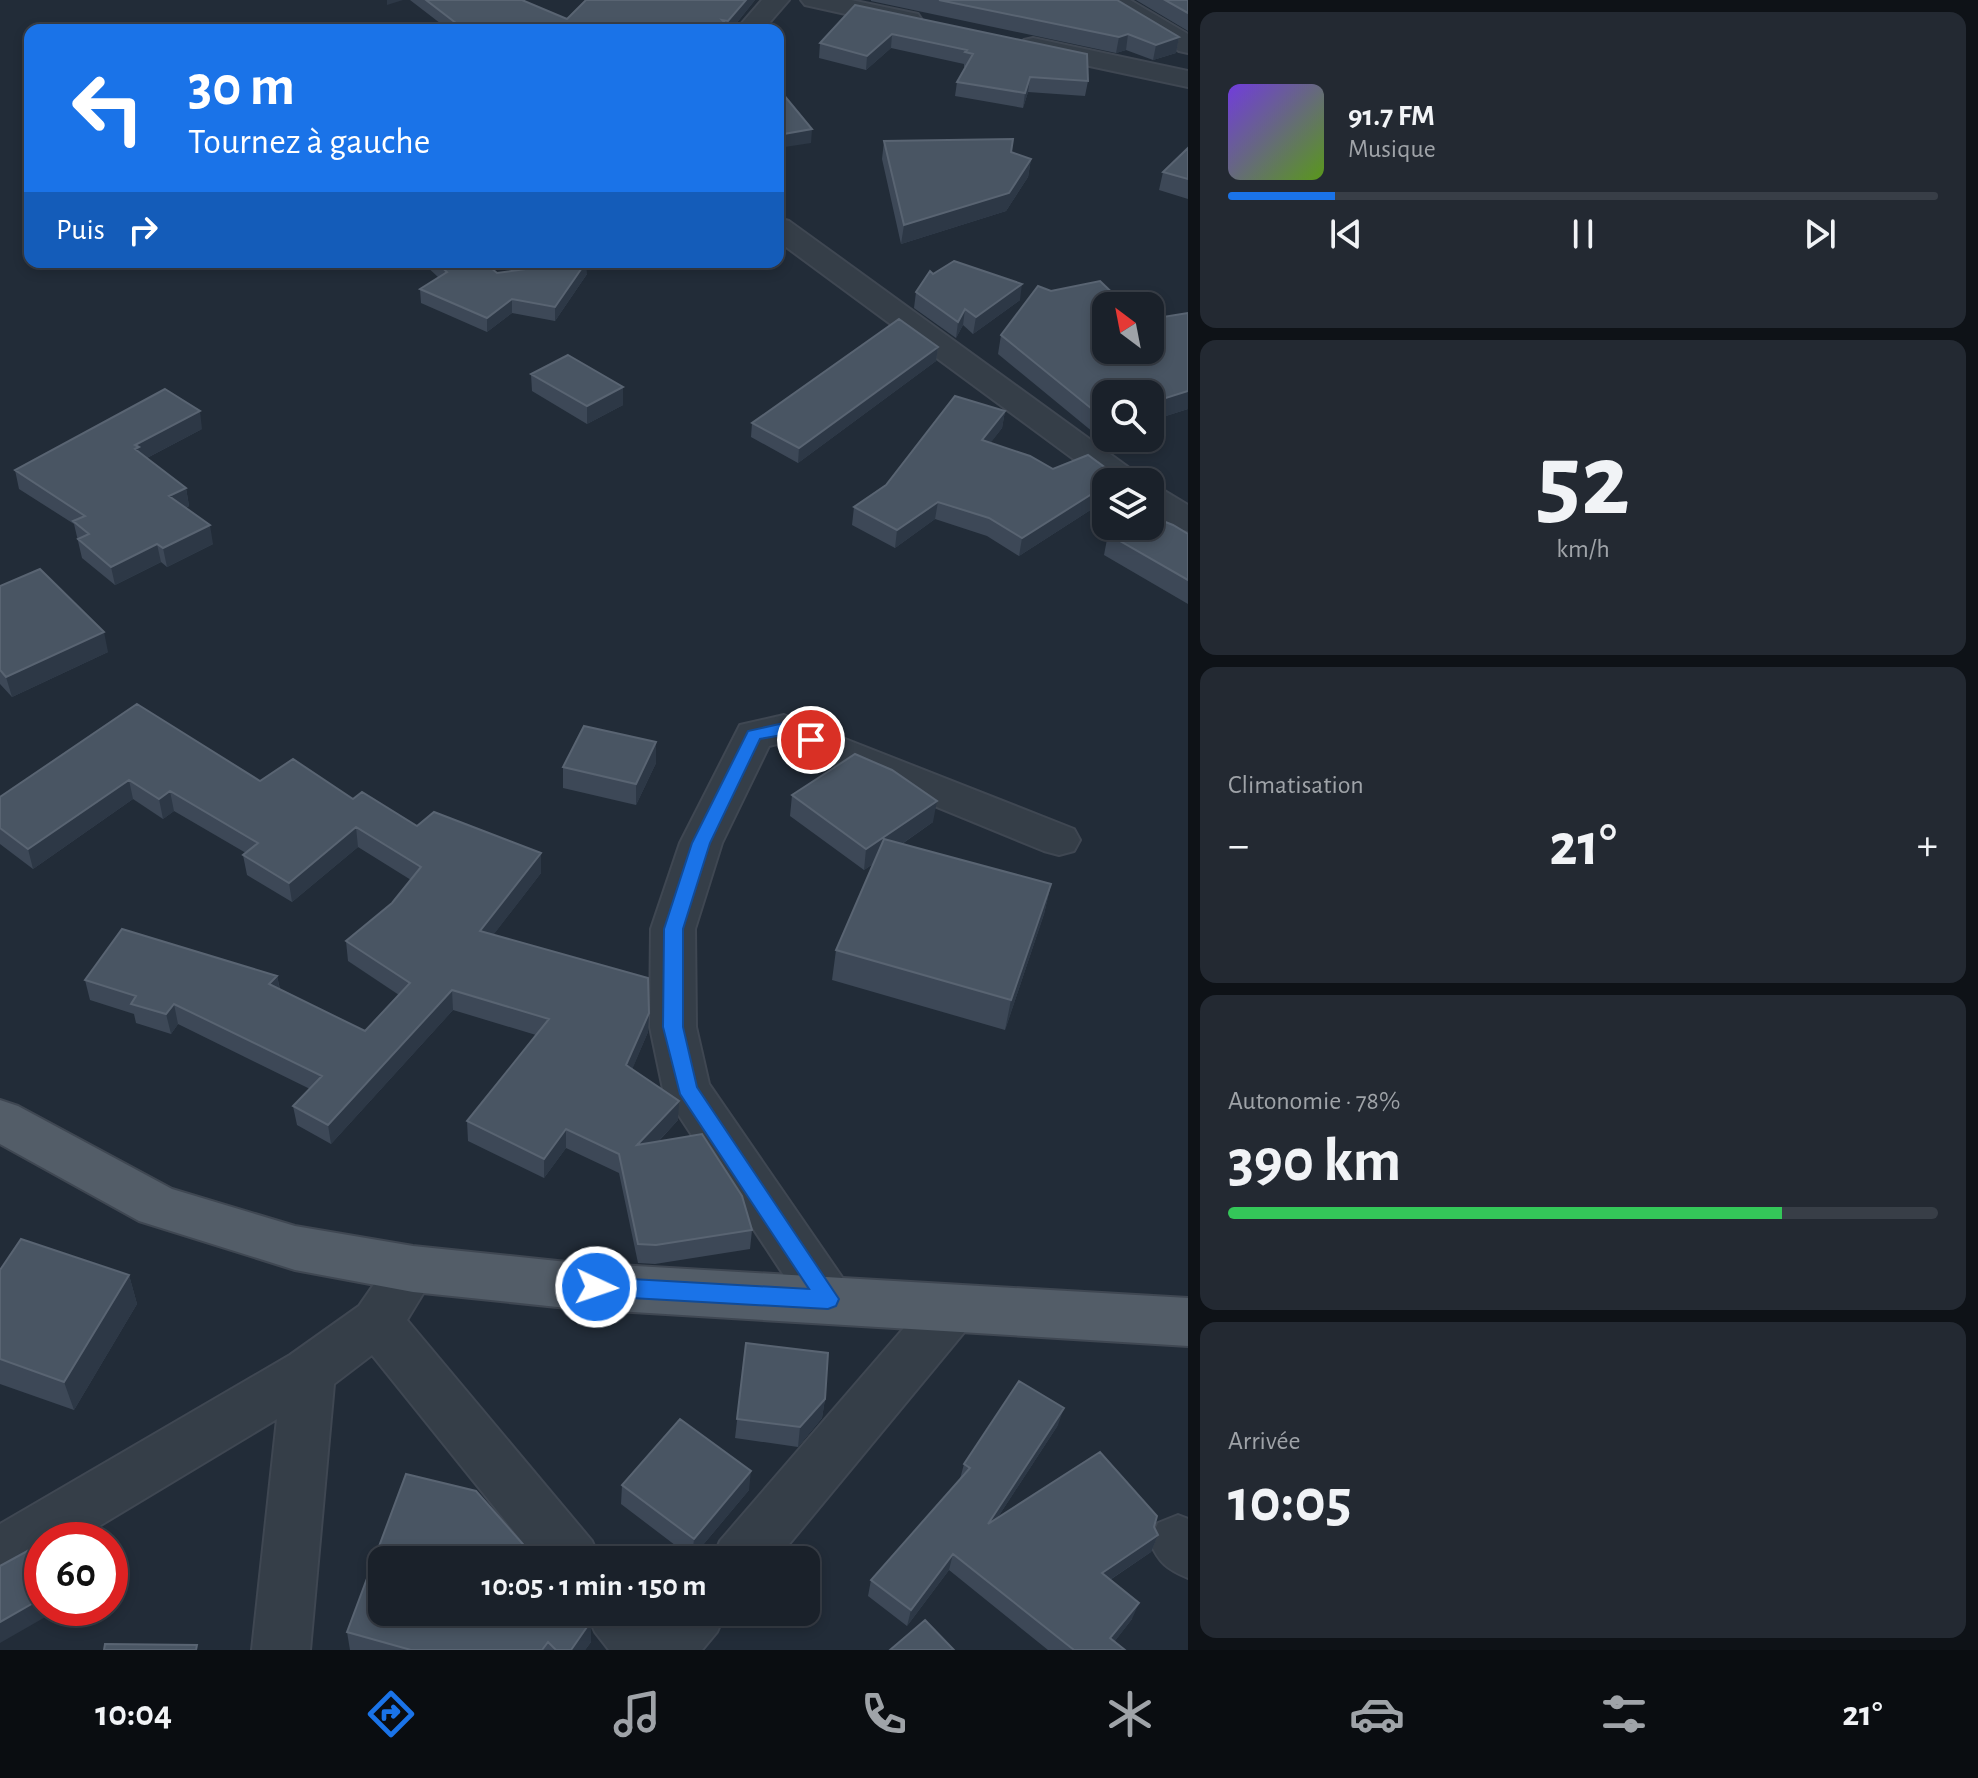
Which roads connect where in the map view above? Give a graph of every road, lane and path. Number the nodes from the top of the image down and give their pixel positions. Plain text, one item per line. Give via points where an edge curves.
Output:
1 (776, 0) edge
2 (814, 0) edge
3 (1112, 0) edge
4 (754, 24) edge
5 (938, 26) edge
6 (1001, 39) edge
7 (1188, 45) edge
8 (1188, 79) edge
9 (784, 231) edge
10 (1108, 468) edge
11 (1164, 506) edge
12 (1188, 520) edge
13 (1059, 840) dead end
14 (0, 1120) edge
15 (413, 1269) junction
16 (828, 1299) junction
17 (953, 1308) junction
18 (377, 1322) junction
19 (1188, 1322) edge
20 (309, 1372) junction
21 (561, 1546) edge
22 (752, 1546) edge
23 (0, 1555) edge
24 (626, 1626) edge
25 (685, 1626) edge
26 (281, 1650) edge
27 (646, 1650) edge
28 (665, 1650) edge

1 - 4 street
2 - 5 street
3 - 7 street
6 - 8 street
9 - 10 street
11 - 12 street
13 - 16 street via 784,729 754,735 701,843 673,929 673,1027 687,1089
14 - 15 main road via 157,1206 295,1248
15 - 16 main road via 567,1285
15 - 18 street
16 - 17 main road
17 - 19 main road
17 - 22 street
18 - 20 street
18 - 21 street
20 - 23 street
20 - 26 street
24 - 27 street
25 - 28 street

